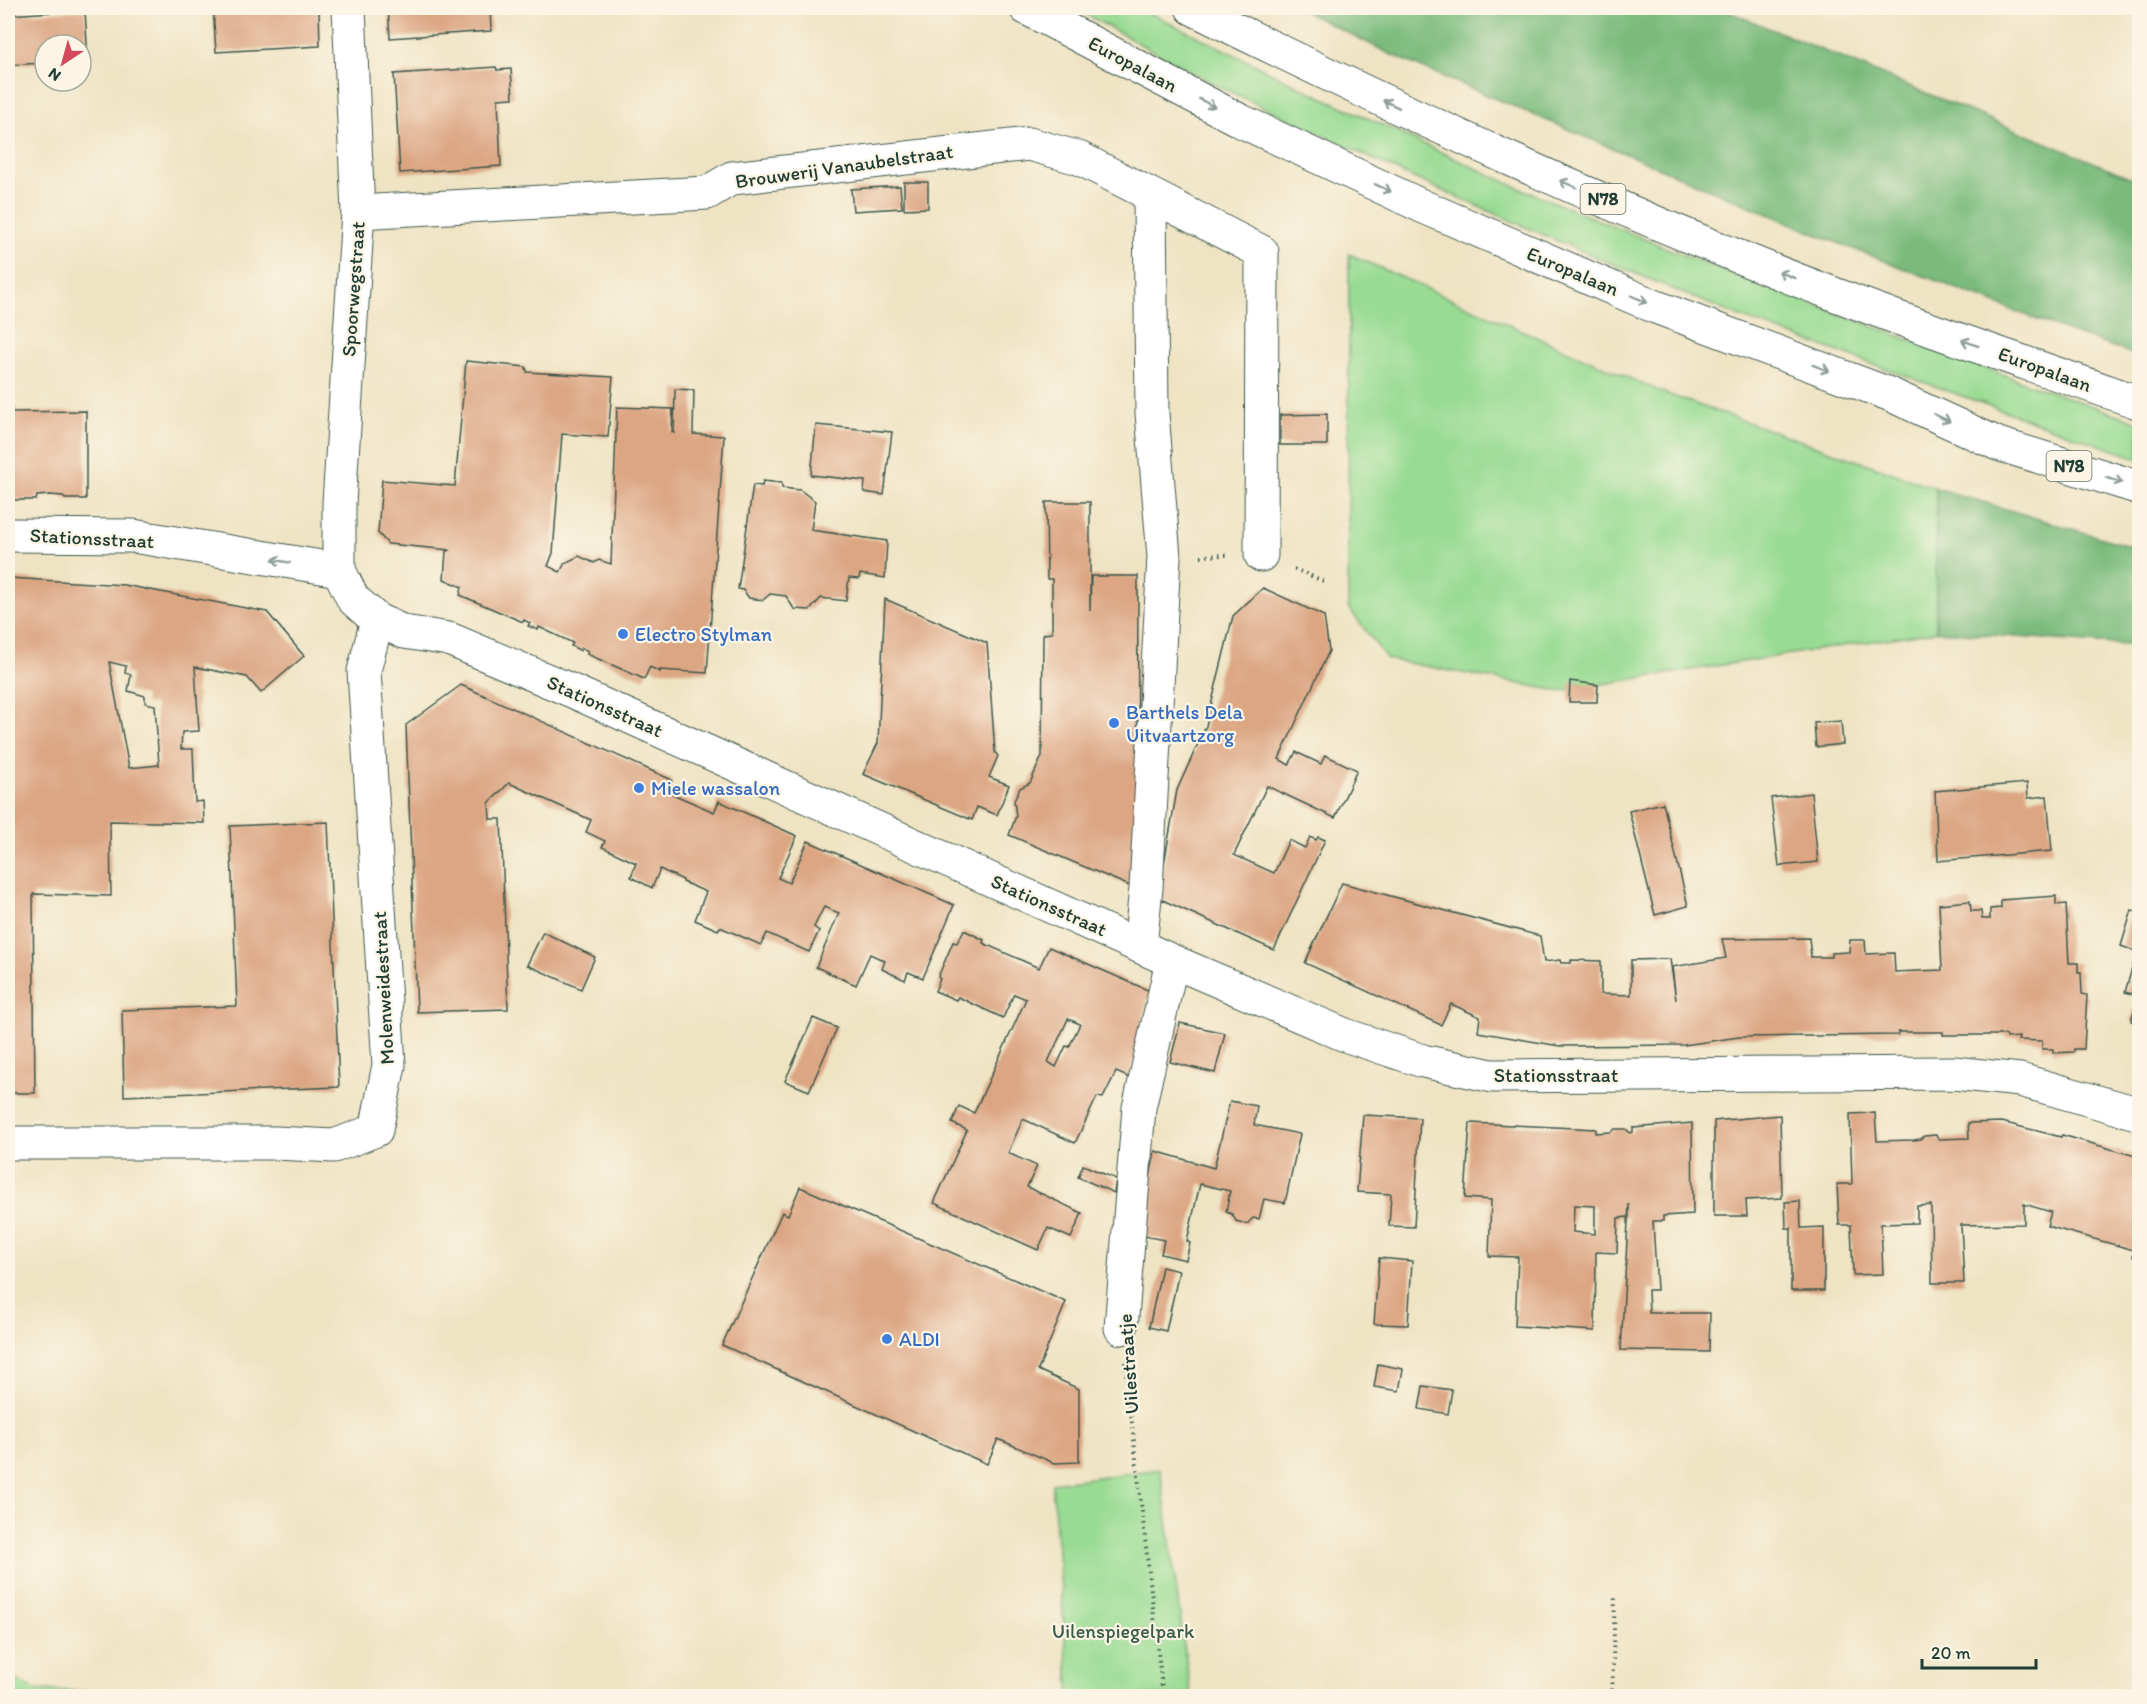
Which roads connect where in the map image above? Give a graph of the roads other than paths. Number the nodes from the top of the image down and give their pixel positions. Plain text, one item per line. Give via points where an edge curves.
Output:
1 (348, 8) edge
2 (1026, 8) edge
3 (1192, 8) edge
4 (1150, 195) junction
5 (358, 212) junction
6 (2139, 403) edge
7 (2139, 488) edge
8 (8, 535) edge
9 (1261, 555) dead end
10 (339, 570) junction
11 (377, 620) junction
12 (1140, 946) junction
13 (1172, 961) junction
14 (2139, 1114) edge
15 (8, 1143) edge
16 (1121, 1328) road end

1 - 5 street, Spoorwegstraat
2 -> 7 street, Europalaan / N78 via 1239,120 1424,207 1656,306 1888,394 1998,444
6 -> 3 street, Europalaan / N78 via 1848,299 1677,230 1424,119
4 - 5 street, Brouwerij Vanaubelstraat via 1079,158 1029,144 732,178 707,193
4 - 9 street, Brouwerij Vanaubelstraat via 1262,252
4 - 12 street via 1152,413 1164,557
5 - 10 street, Spoorwegstraat via 339,503
10 -> 8 street, Stationsstraat via 133,536
10 - 11 street, Stationsstraat via 353,599
11 - 12 street, Stationsstraat via 404,632 449,639 560,685
11 - 15 street, Molenweidestraat via 364,671 389,1065 375,1130 334,1146
12 - 13 street, Stationsstraat
13 - 14 street, Stationsstraat via 1345,1035 1423,1061 1492,1076 1954,1073 2020,1080
13 - 16 street, Uilestraatje via 1139,1108

